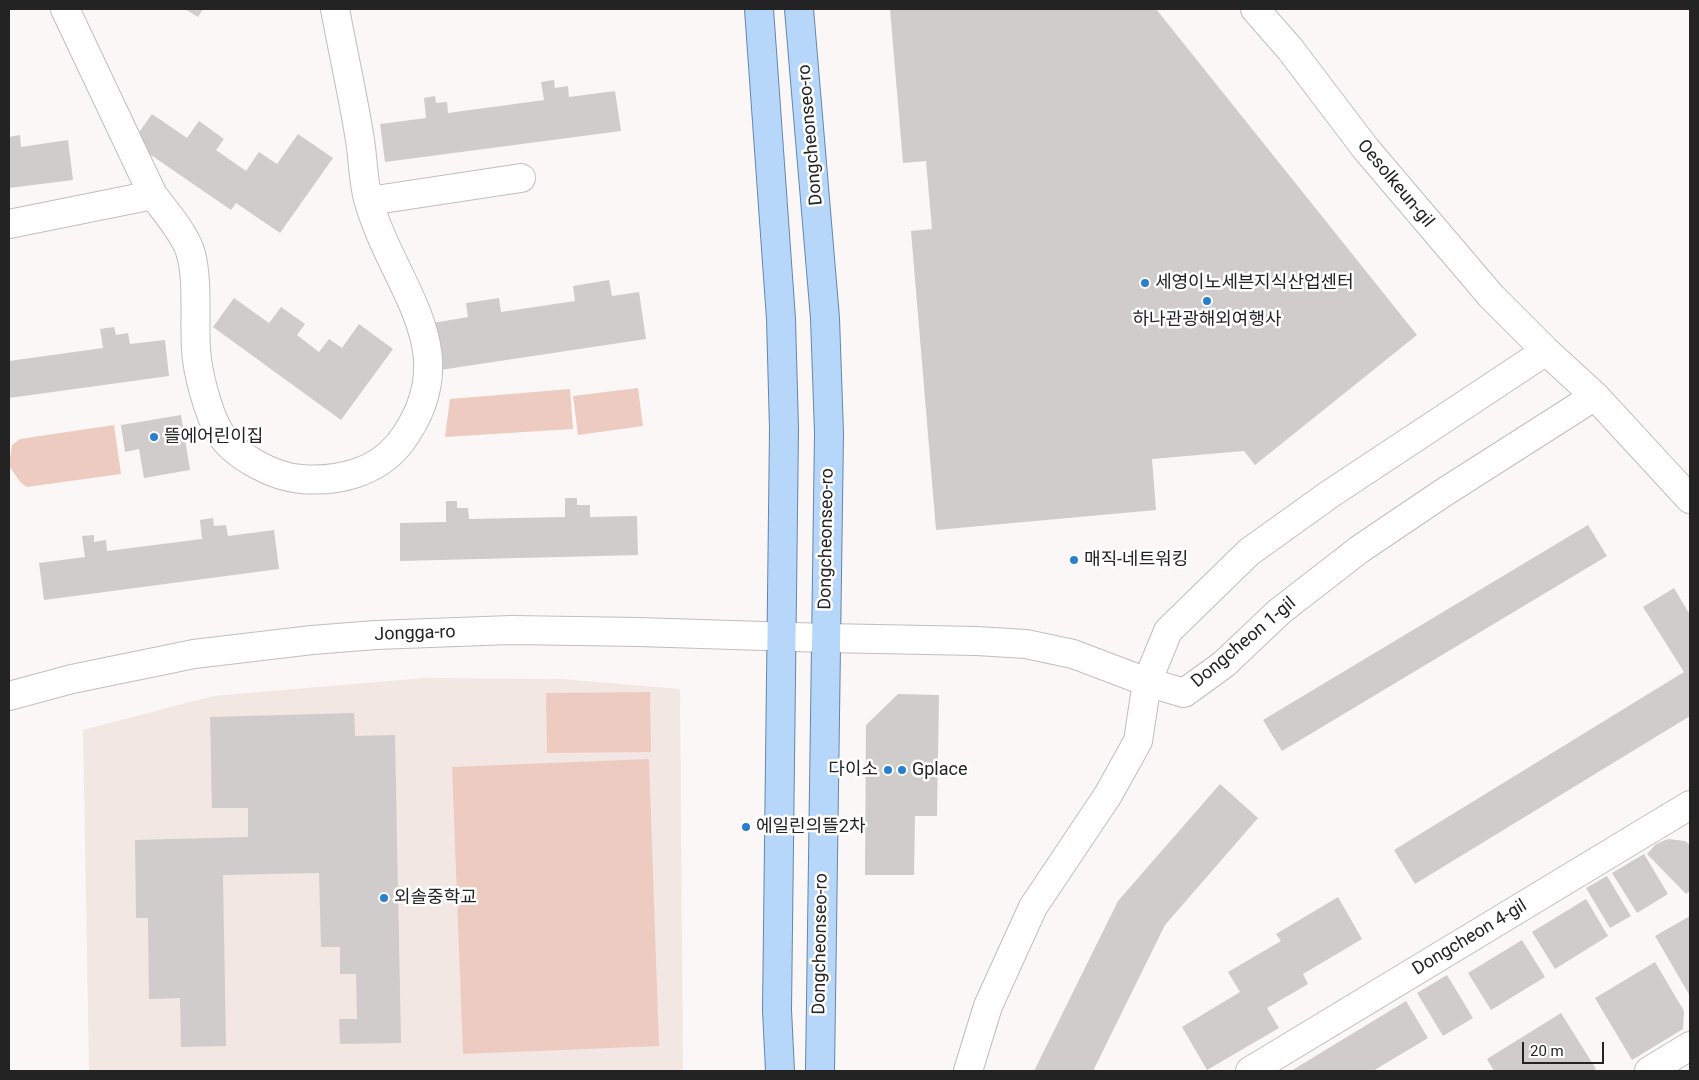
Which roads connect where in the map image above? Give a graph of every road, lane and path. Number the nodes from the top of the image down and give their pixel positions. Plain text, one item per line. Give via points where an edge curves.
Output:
1 (65, 9) edge
2 (335, 9) edge
3 (759, 9) edge
4 (799, 9) edge
5 (1254, 9) edge
6 (521, 178) dead end
7 (152, 195) junction
8 (369, 201) junction
9 (9, 224) edge
10 (1546, 351) junction
11 (1595, 396) junction
12 (1690, 499) edge
13 (782, 637) junction
14 (826, 638) junction
15 (1147, 682) junction
16 (9, 696) edge
17 (1687, 811) edge
18 (1690, 1046) edge
19 (780, 1071) edge
20 (820, 1071) edge
21 (968, 1071) edge
22 (1250, 1071) edge
23 (1649, 1071) edge

1 - 7 street
2 - 8 street
3 - 13 main road via 781,319 784,429
4 - 14 main road, Dongcheonseo-ro via 825,318 828,433
5 - 10 street, Oesolkeun-gil via 1290,49 1413,205 1491,296
6 - 8 street
7 - 8 street via 168,213 189,249 195,291 196,351 208,403 220,434 252,464 294,479 318,480 345,478 390,455 415,422 430,370 427,343 376,226
7 - 9 street
10 - 11 street
10 - 15 street via 1330,494 1249,552 1168,631
11 - 12 street
11 - 15 street, Dongcheon 1-gil via 1360,549 1280,611 1224,664 1184,693
13 - 14 street, Jongga-ro
13 - 16 street, Jongga-ro via 511,630 312,640 194,654 72,679
13 - 19 main road
14 - 15 street, Jongga-ro via 977,640 1026,644 1073,654
14 - 20 main road, Dongcheonseo-ro
15 - 21 street via 1138,741 1108,795 1033,907 988,1006
17 - 22 street, Dongcheon 4-gil
18 - 23 street

